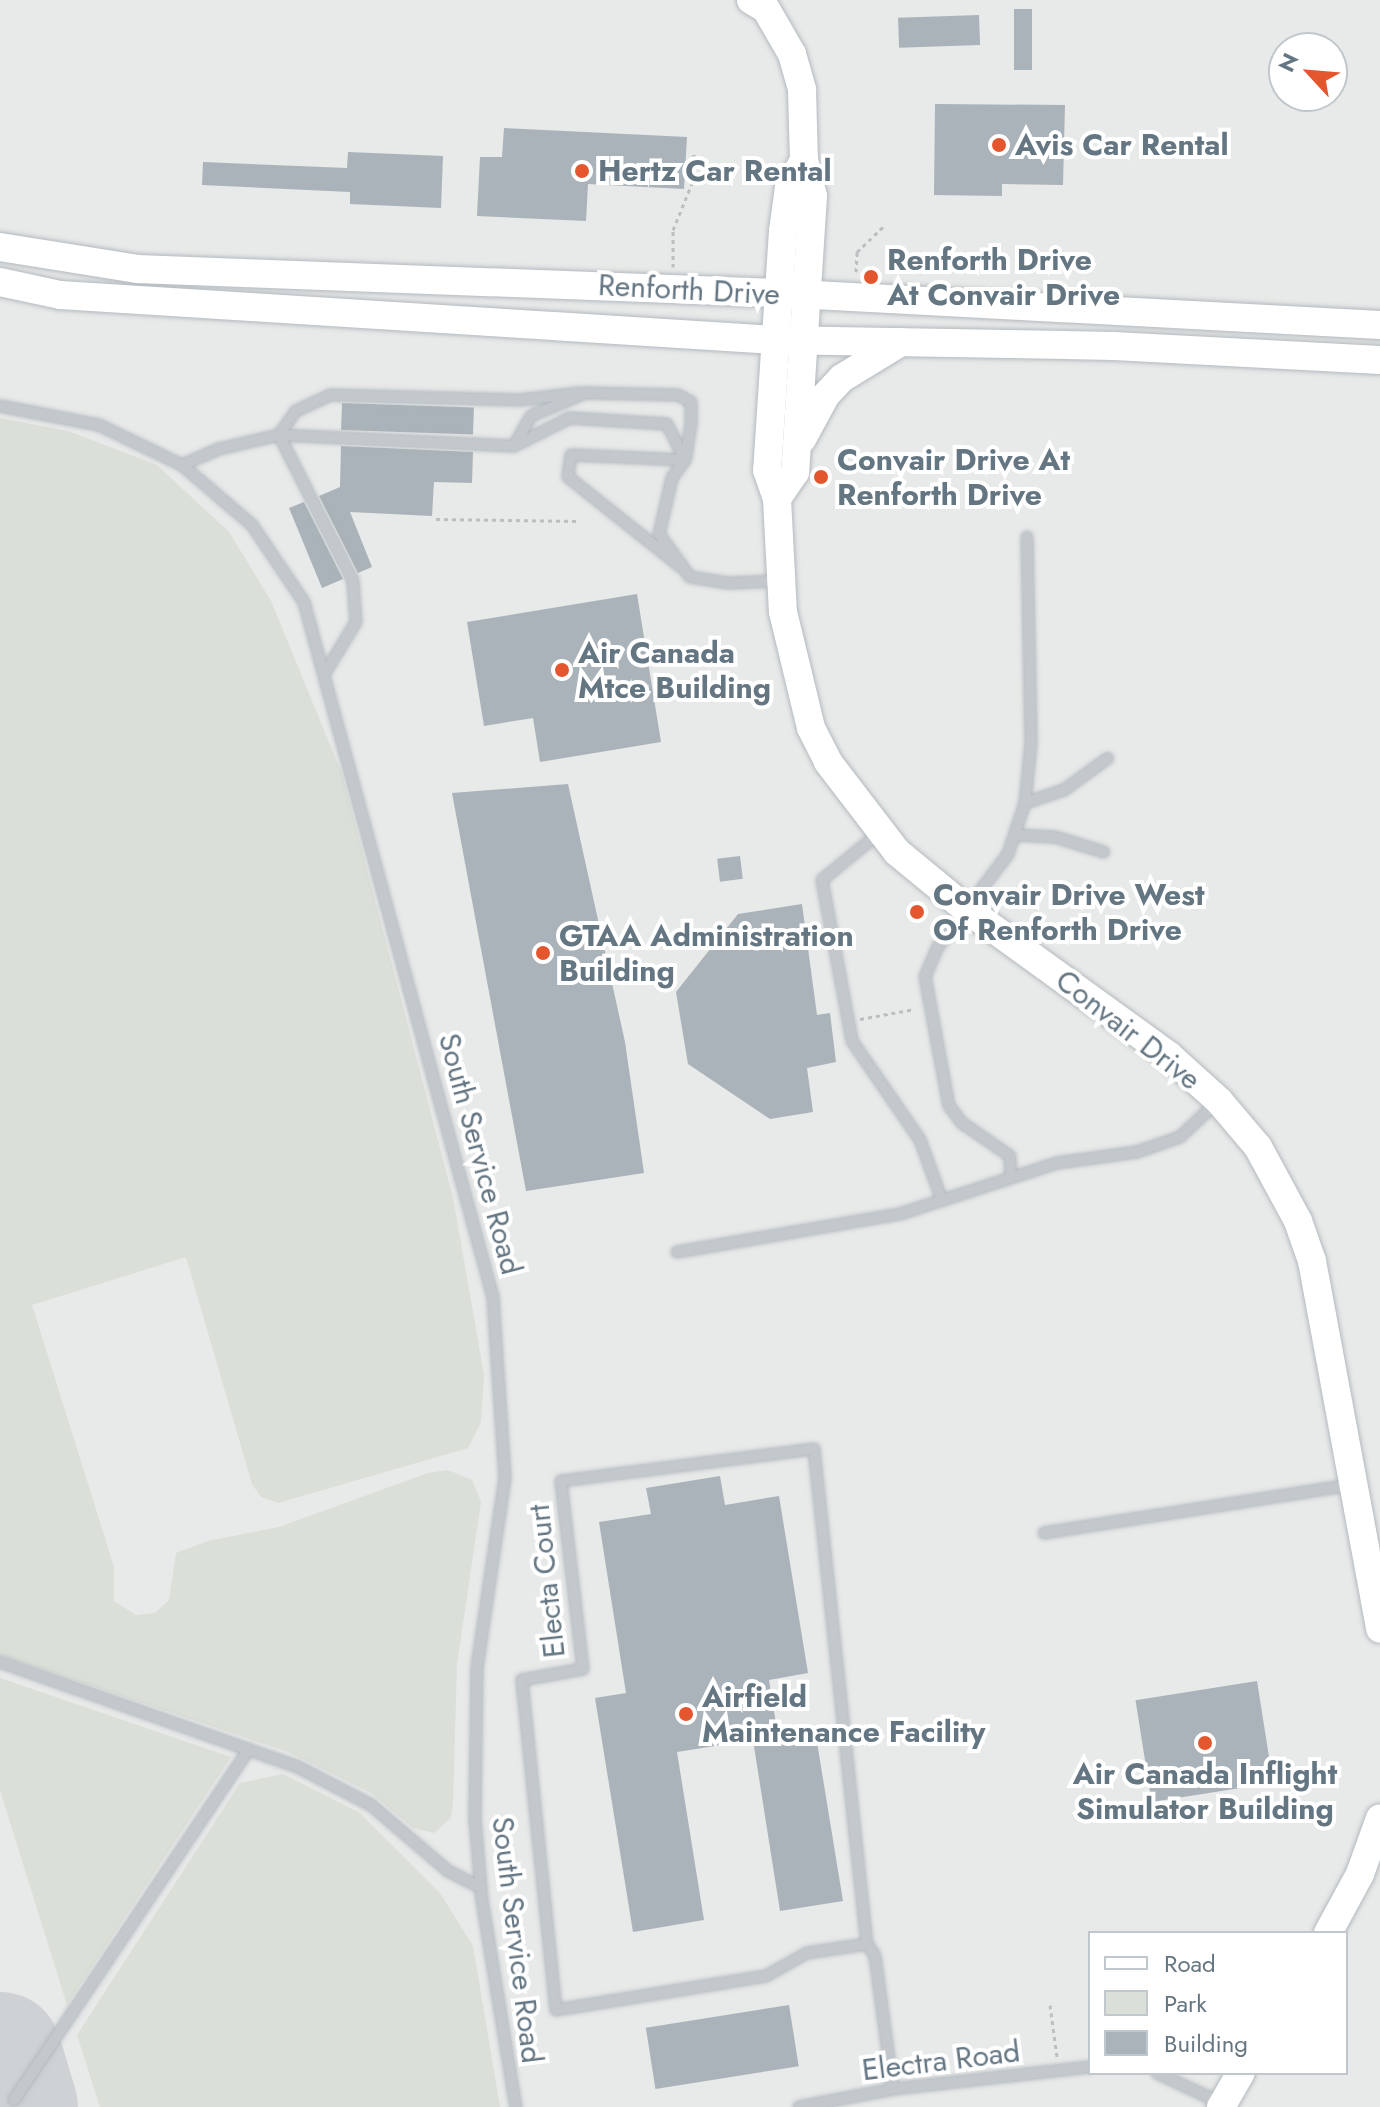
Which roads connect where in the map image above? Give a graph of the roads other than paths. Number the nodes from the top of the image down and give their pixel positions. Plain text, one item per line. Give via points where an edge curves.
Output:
1 (759, 4) edge
2 (804, 160) junction
3 (0, 247) edge
4 (0, 282) edge
5 (777, 293) junction
6 (807, 297) junction
7 (1380, 325) edge
8 (775, 340) junction
9 (803, 340) junction
10 (905, 340) junction
11 (1380, 360) edge
12 (585, 393) junction
13 (0, 406) edge
14 (279, 435) junction
15 (514, 446) junction
16 (796, 449) junction
17 (685, 460) junction
18 (182, 465) junction
19 (777, 499) junction
20 (1027, 537) dead end
21 (681, 567) junction
22 (781, 581) junction
23 (325, 673) junction
24 (1108, 758) dead end
25 (1025, 803) junction
26 (880, 832) junction
27 (1015, 835) junction
28 (1104, 852) dead end
29 (965, 908) junction
30 (1219, 1101) junction
31 (1011, 1178) junction
32 (942, 1200) junction
33 (677, 1252) dead end
34 (1354, 1484) junction
35 (1044, 1533) dead end
36 (1380, 1629) edge
37 (0, 1662) edge
38 (249, 1749) junction
39 (1380, 1818) edge
40 (481, 1888) junction
41 (1329, 1931) edge
42 (867, 1944) junction
43 (1088, 2067) edge
44 (1161, 2075) edge
45 (1240, 2075) edge
46 (893, 2089) junction
47 (14, 2100) dead end
48 (1222, 2106) edge
49 (516, 2107) edge
50 (799, 2107) edge

1 - 2 main road, Convair Drive via 792,54 802,90
2 - 5 main road, Convair Drive via 789,187
2 - 6 main road, Convair Drive via 813,196
3 - 5 main road, Renforth Drive via 137,269
4 - 8 main road, Renforth Drive via 60,295
5 - 6 main road, Renforth Drive
5 - 8 main road, Convair Drive
6 - 7 main road, Renforth Drive
6 - 9 main road, Convair Drive
8 - 9 main road, Renforth Drive
8 - 19 main road, Convair Drive via 767,470
9 - 10 main road, Renforth Drive
9 - 16 main road, Convair Drive
10 - 11 main road, Renforth Drive
10 - 16 main road via 842,378 826,395
12 - 14 lane via 520,400 330,395 296,411
12 - 15 lane via 531,416
12 - 17 lane via 678,395 691,402
13 - 18 lane, South Service Road via 99,425
14 - 15 lane
14 - 18 lane via 219,449
14 - 23 lane via 353,581 356,622
15 - 17 lane via 570,418 667,424
16 - 19 main road, Convair Drive via 795,472
17 - 21 lane via 672,478 659,534
17 - 21 lane via 571,455 568,477
18 - 23 lane, South Service Road via 221,494 281,564 304,602
19 - 22 main road, Convair Drive
20 - 25 lane via 1031,743
21 - 22 lane via 690,577 729,583
22 - 26 main road, Convair Drive via 797,684 811,728 828,762
23 - 40 lane, South Service Road via 493,1297 505,1478 477,1668 475,1819
24 - 25 lane via 1064,790
25 - 27 lane
26 - 29 main road, Convair Drive
26 - 32 lane via 822,880 852,1041 920,1140
27 - 28 lane via 1055,837
27 - 29 lane via 1008,854
29 - 30 main road, Convair Drive via 1121,1018
29 - 31 lane via 929,961 926,993 949,1106 962,1123 1010,1156
30 - 31 lane via 1180,1137 1137,1152 1058,1163
30 - 34 main road, Convair Drive via 1258,1147 1298,1221 1312,1261
31 - 32 lane
32 - 33 lane via 900,1214
34 - 35 lane
34 - 36 main road, Convair Drive
37 - 38 lane
38 - 40 lane via 296,1766 371,1805 448,1871
38 - 47 lane
39 - 41 main road via 1360,1874
40 - 49 lane, South Service Road
42 - 42 lane, Electa Court via 807,1953 766,1976 556,2010 522,1680 583,1669 561,1481 814,1449
42 - 46 lane, Electa Court via 875,1956
43 - 46 lane, Electra Road
44 - 48 lane
45 - 48 main road
46 - 50 lane, Electra Road

